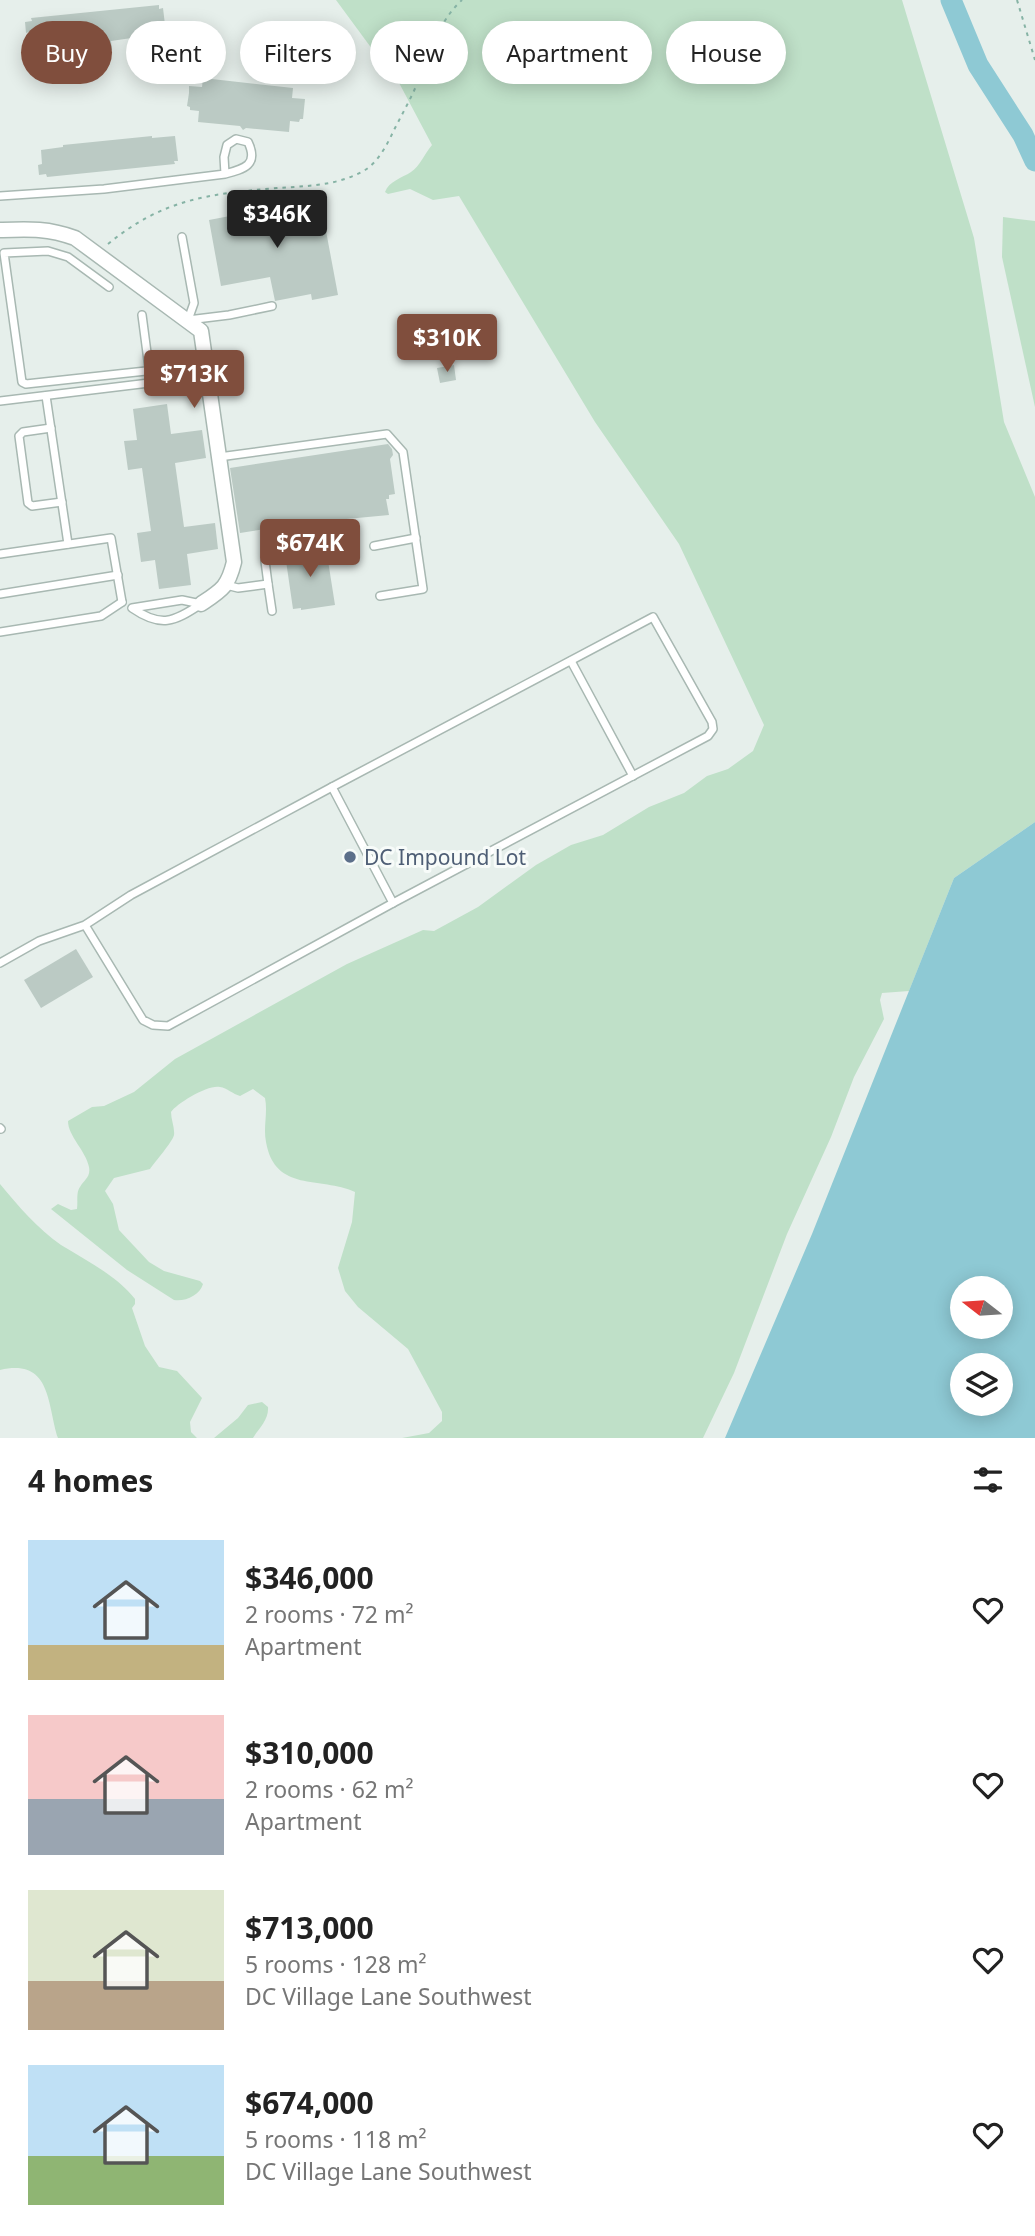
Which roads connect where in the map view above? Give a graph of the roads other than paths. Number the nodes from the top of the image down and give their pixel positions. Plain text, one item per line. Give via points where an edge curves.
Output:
1 (225, 174) junction
2 (0, 196) edge
3 (0, 230) edge
4 (182, 237) dead end
5 (109, 287) dead end
6 (272, 306) dead end
7 (142, 315) dead end
8 (188, 320) junction
9 (207, 376) junction
10 (55, 382) junction
11 (56, 394) junction
12 (46, 396) junction
13 (0, 401) edge
14 (51, 428) junction
15 (219, 457) junction
16 (62, 502) junction
17 (416, 538) junction
18 (68, 544) junction
19 (374, 546) dead end
20 (0, 554) edge
21 (265, 561) dead end
22 (118, 576) junction
23 (268, 584) junction
24 (226, 585) junction
25 (0, 594) edge
26 (380, 596) dead end
27 (122, 602) junction
28 (201, 604) junction
29 (132, 608) junction
30 (272, 611) dead end
31 (0, 632) edge
32 (571, 661) junction
33 (633, 776) junction
34 (332, 787) junction
35 (393, 903) junction
36 (85, 925) junction
37 (0, 963) edge

1 - 1 lane via 244,169 251,161 248,142 236,139 228,145
1 - 2 lane
3 - 8 street via 55,230 75,238
4 - 8 lane via 194,303
5 - 10 lane via 68,257 48,251 4,253 22,382
6 - 8 lane
7 - 10 lane via 146,371
8 - 9 street via 201,331
9 - 11 lane
9 - 15 street
10 - 11 lane
11 - 12 lane
12 - 13 lane
12 - 14 lane
14 - 16 lane
14 - 16 lane via 19,436 28,503
15 - 17 lane via 387,434 402,452
15 - 24 street via 234,562
16 - 18 lane
17 - 19 lane
17 - 26 lane via 423,589
18 - 20 lane
18 - 22 lane via 111,538
21 - 23 lane
22 - 25 lane
22 - 27 lane
23 - 24 lane
23 - 30 lane
24 - 28 street
27 - 29 lane
27 - 31 lane via 101,616
28 - 29 lane via 182,600
28 - 29 lane via 178,620 157,620
32 - 33 lane
32 - 33 lane via 653,617 707,713 713,729 708,736
32 - 34 lane
33 - 35 lane
34 - 35 lane
34 - 36 lane via 131,895
35 - 36 lane via 168,1026 143,1020
36 - 37 lane via 39,941

